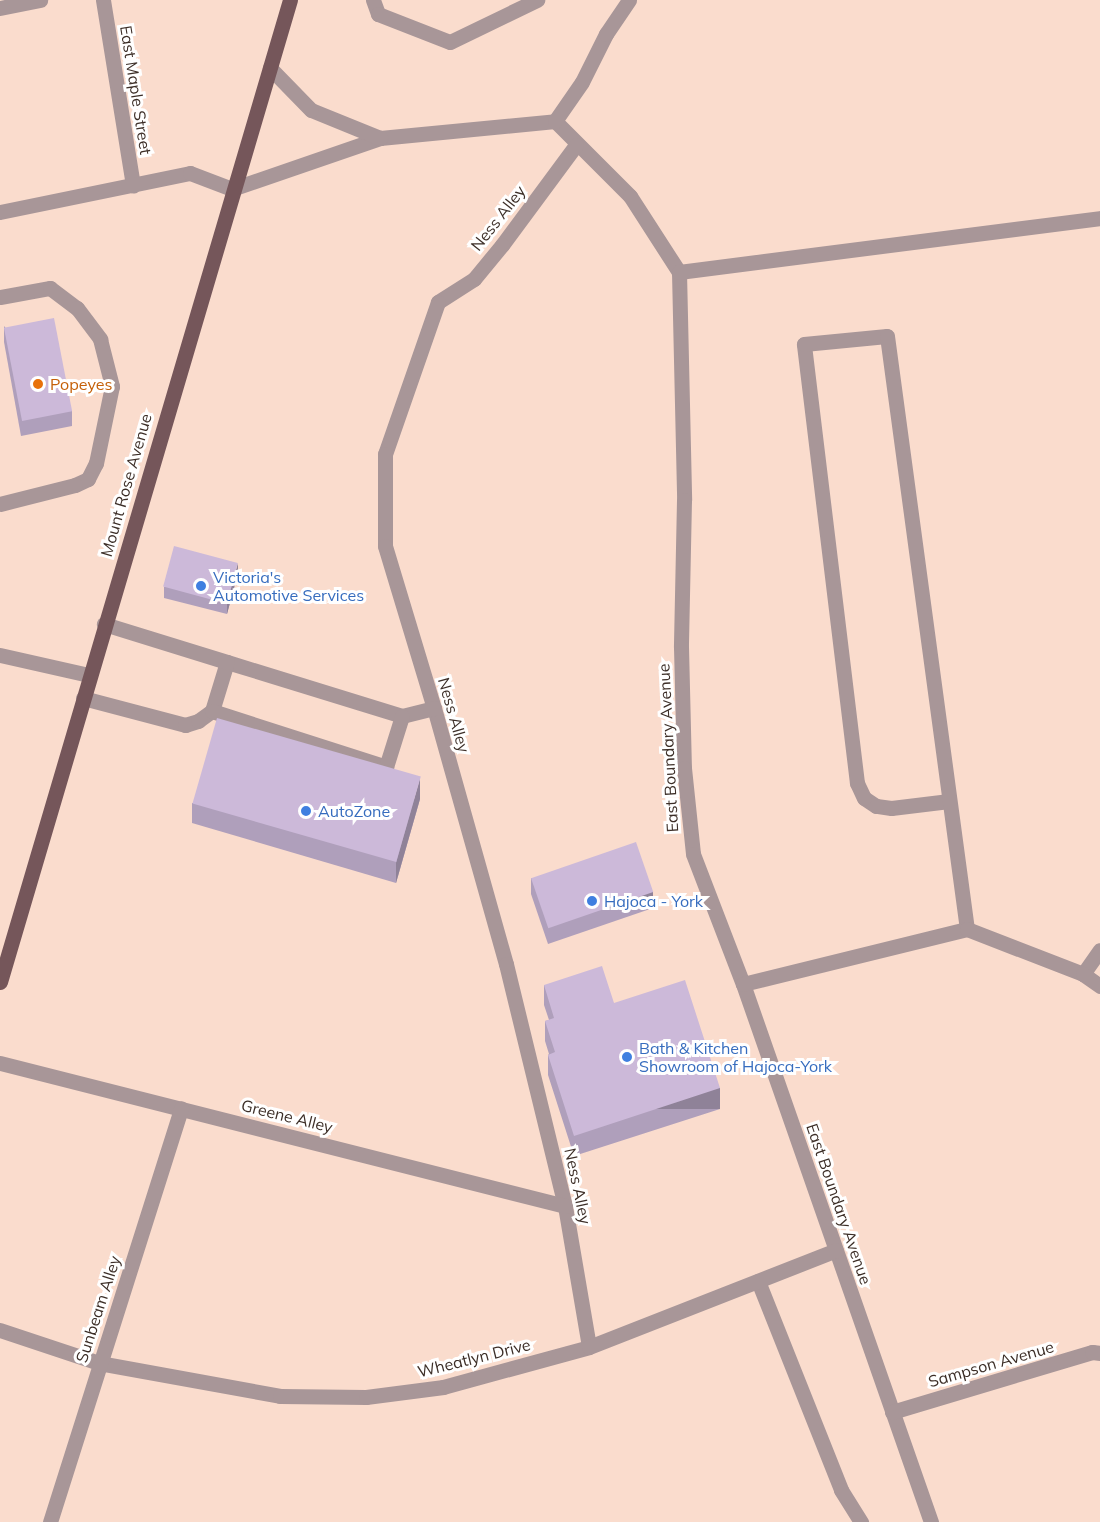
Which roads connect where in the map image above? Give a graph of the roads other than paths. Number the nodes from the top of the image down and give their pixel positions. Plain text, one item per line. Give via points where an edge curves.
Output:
1 (40, 0) edge
2 (103, 0) edge
3 (290, 0) edge
4 (373, 0) edge
5 (537, 0) edge
6 (623, 2) edge
7 (0, 8) edge
8 (270, 68) junction
9 (555, 121) junction
10 (380, 138) junction
11 (576, 145) junction
12 (133, 186) junction
13 (232, 189) junction
14 (0, 212) edge
15 (1100, 218) edge
16 (679, 272) junction
17 (0, 297) edge
18 (0, 504) edge
19 (104, 624) junction
20 (0, 655) edge
21 (227, 662) junction
22 (89, 675) junction
23 (83, 698) junction
24 (434, 708) junction
25 (212, 711) junction
26 (402, 716) junction
27 (950, 801) junction
28 (967, 929) junction
29 (1100, 950) edge
30 (1083, 974) junction
31 (0, 982) edge
32 (743, 984) junction
33 (1100, 986) edge
34 (0, 1063) edge
35 (181, 1108) junction
36 (565, 1206) junction
37 (836, 1250) junction
38 (758, 1281) junction
39 (0, 1330) edge
40 (589, 1347) junction
41 (1100, 1353) edge
42 (99, 1363) junction
43 (892, 1412) junction
44 (50, 1522) edge
45 (861, 1522) edge
46 (931, 1522) edge

1 - 7 street
2 - 12 street, East Maple Street
3 - 8 main road, Mount Rose Avenue
4 - 5 street via 378,14 450,42
6 - 9 street via 582,82
8 - 10 street via 311,110
8 - 13 main road, Mount Rose Avenue
9 - 10 street
9 - 11 street
10 - 13 street
11 - 16 street via 630,196
11 - 24 street, Ness Alley via 474,279 438,302 385,454 384,546
12 - 13 street via 190,173
12 - 14 street
13 - 19 main road, Mount Rose Avenue
15 - 16 street
16 - 32 street, East Boundary Avenue via 684,768 693,854
17 - 18 street via 50,288 77,308 100,339 112,386 96,463 88,479
19 - 21 street
19 - 22 main road, Mount Rose Avenue
20 - 22 street
21 - 25 street
21 - 26 street
22 - 23 main road, Mount Rose Avenue
23 - 25 street via 185,724
23 - 31 main road, Mount Rose Avenue
24 - 26 street
24 - 36 street, Ness Alley via 506,964
25 - 26 street via 386,767
27 - 27 street via 887,336 804,344 857,783 864,798 876,806 891,808
27 - 28 street
28 - 30 street
28 - 32 street
29 - 30 street
30 - 33 street
32 - 37 street, East Boundary Avenue
34 - 35 street, Greene Alley
35 - 36 street, Greene Alley
35 - 42 street, Sunbeam Alley
36 - 40 street, Ness Alley
37 - 38 street, Wheatlyn Drive
37 - 43 street, East Boundary Avenue
38 - 40 street, Wheatlyn Drive
38 - 45 street via 841,1490
39 - 42 street, Wheatlyn Drive
40 - 42 street, Wheatlyn Drive via 443,1387 366,1397 280,1396
41 - 43 street, Sampson Avenue via 1092,1352
42 - 44 street, Sunbeam Alley
43 - 46 street, East Boundary Avenue

